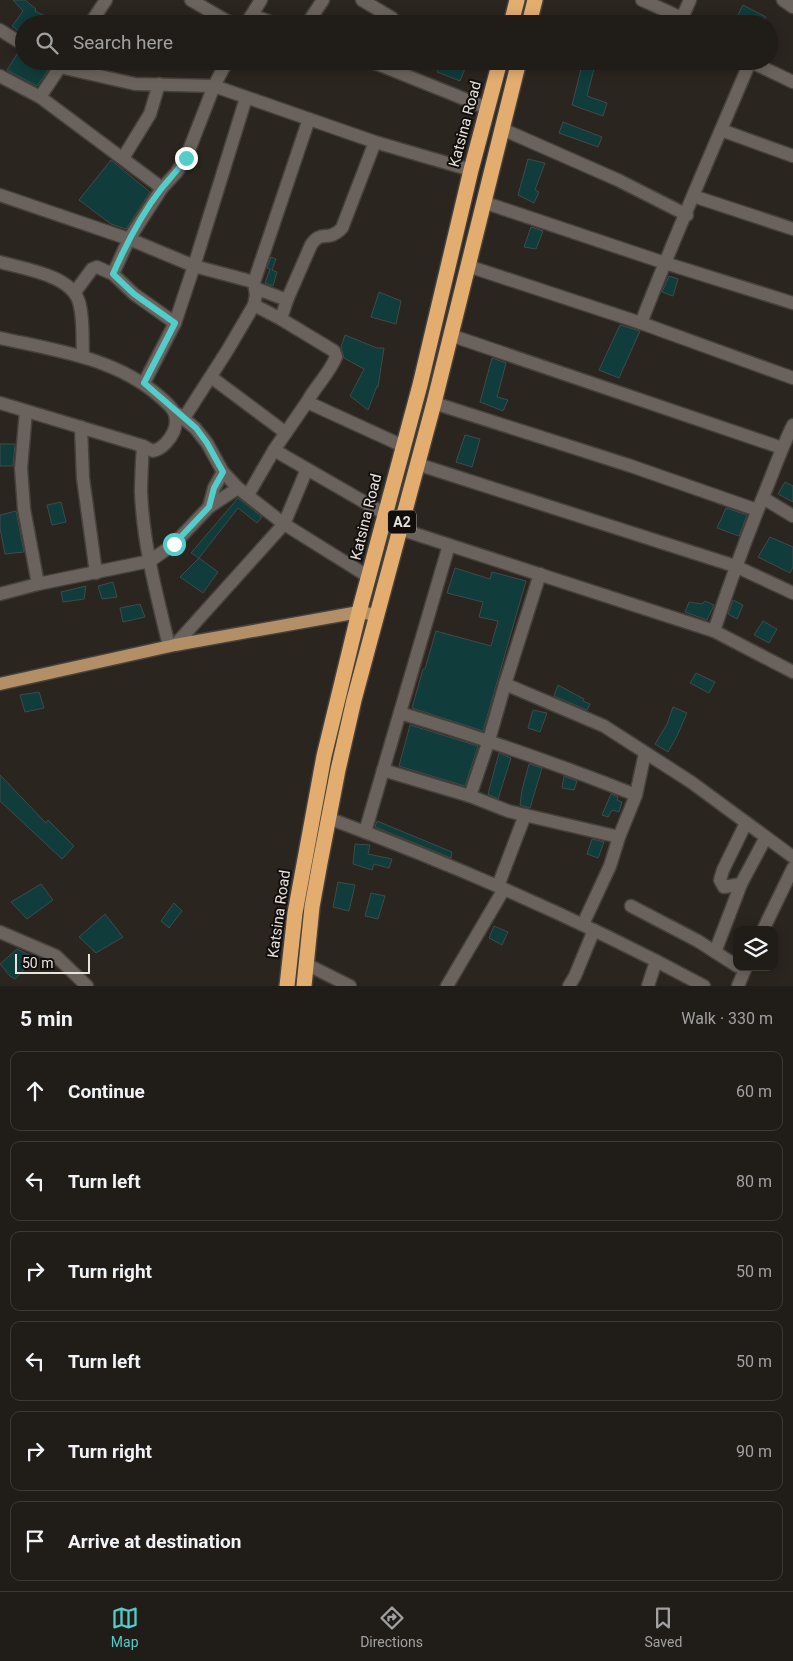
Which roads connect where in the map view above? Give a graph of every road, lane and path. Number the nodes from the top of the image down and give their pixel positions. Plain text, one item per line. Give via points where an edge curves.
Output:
1 (106, 0) edge
2 (191, 0) edge
3 (261, 0) edge
4 (323, 0) edge
5 (362, 0) edge
6 (517, 0) edge
7 (535, 0) edge
8 (642, 0) edge
9 (690, 0) edge
10 (783, 0) edge
11 (793, 7) edge
12 (96, 15) edge
13 (217, 15) edge
14 (252, 15) edge
15 (314, 15) edge
16 (387, 15) edge
17 (513, 15) edge
18 (531, 15) edge
19 (673, 15) edge
20 (687, 15) edge
21 (0, 30) edge
22 (15, 39) edge
23 (54, 70) edge
24 (84, 70) edge
25 (222, 70) edge
26 (400, 70) edge
27 (498, 70) edge
28 (517, 70) edge
29 (747, 70) edge
30 (767, 70) edge
31 (0, 76) edge
32 (793, 82) edge
33 (159, 84) junction
34 (214, 86) junction
35 (40, 97) junction
36 (246, 98) junction
37 (487, 108) junction
38 (309, 118) junction
39 (502, 129) junction
40 (721, 130) junction
41 (375, 142) junction
42 (793, 156) edge
43 (123, 158) junction
44 (471, 170) junction
45 (162, 188) junction
46 (0, 195) edge
47 (693, 196) junction
48 (483, 202) junction
49 (686, 215) junction
50 (793, 229) edge
51 (129, 239) junction
52 (0, 262) edge
53 (665, 262) junction
54 (194, 266) junction
55 (468, 266) junction
56 (113, 274) junction
57 (254, 285) junction
58 (75, 292) junction
59 (287, 300) junction
60 (793, 303) edge
61 (254, 305) junction
62 (281, 319) junction
63 (175, 323) junction
64 (641, 323) junction
65 (450, 335) junction
66 (0, 338) edge
67 (83, 356) junction
68 (210, 377) junction
69 (793, 378) edge
70 (144, 383) junction
71 (307, 402) junction
72 (0, 403) edge
73 (434, 403) junction
74 (26, 411) junction
75 (179, 414) junction
76 (793, 425) edge
77 (81, 428) junction
78 (286, 433) junction
79 (787, 442) edge
80 (143, 446) junction
81 (403, 446) junction
82 (274, 450) junction
83 (417, 464) junction
84 (307, 469) junction
85 (223, 472) junction
86 (243, 492) junction
87 (763, 498) junction
88 (209, 507) junction
89 (757, 510) junction
90 (385, 514) junction
91 (793, 516) edge
92 (284, 524) junction
93 (400, 529) junction
94 (449, 545) junction
95 (150, 561) junction
96 (736, 566) junction
97 (96, 573) junction
98 (540, 574) junction
99 (369, 577) junction
100 (38, 584) junction
101 (0, 594) edge
102 (793, 594) edge
103 (359, 612) junction
104 (377, 615) junction
105 (714, 631) junction
106 (172, 646) junction
107 (793, 672) edge
108 (0, 684) edge
109 (505, 684) junction
110 (400, 713) junction
111 (489, 740) junction
112 (645, 753) junction
113 (383, 770) junction
114 (636, 795) junction
115 (470, 796) junction
116 (525, 815) junction
117 (328, 818) junction
118 (746, 823) junction
119 (365, 832) junction
120 (619, 837) junction
121 (766, 837) junction
122 (793, 857) edge
123 (793, 868) edge
124 (741, 884) junction
125 (501, 888) junction
126 (631, 906) dead end
127 (766, 926) edge
128 (588, 927) junction
129 (0, 932) edge
130 (715, 952) junction
131 (656, 961) junction
132 (733, 963) edge
133 (306, 964) junction
134 (740, 971) edge
135 (87, 986) edge
136 (287, 986) edge
137 (304, 986) edge
138 (350, 986) edge
139 (447, 986) edge
140 (569, 986) edge
141 (648, 986) edge
142 (704, 986) edge
143 (738, 986) edge

1 - 12 street
2 - 13 street
3 - 14 street
4 - 15 street
5 - 16 street
6 - 17 highway
7 - 18 highway
8 - 19 street
9 - 20 street
10 - 11 street
21 - 22 street
23 - 35 street
24 - 33 street via 135,84
25 - 34 street
26 - 37 street
27 - 37 highway, Katsina Road / A2
28 - 39 highway, A2
29 - 40 street
30 - 32 street
31 - 35 street
33 - 34 street
33 - 43 street via 150,114
34 - 36 street
34 - 45 street via 186,158
35 - 43 street
36 - 38 street
36 - 54 street
37 - 44 highway, Katsina Road / A2
38 - 41 street
38 - 57 street
39 - 48 highway, A2
39 - 49 street via 618,180
40 - 42 street
40 - 47 street
41 - 44 street
41 - 59 street via 342,228 329,237 315,238
43 - 45 street
44 - 81 highway, Katsina Road / A2
45 - 51 street
46 - 51 street
47 - 49 street
47 - 50 street
48 - 53 street
48 - 55 highway, A2
49 - 53 street
51 - 54 street
51 - 56 street
52 - 58 street via 56,278
53 - 60 street
53 - 64 street
54 - 57 street
54 - 63 street
55 - 64 street
55 - 65 highway, A2
56 - 58 street via 97,266
56 - 63 street via 134,294
57 - 59 street
57 - 61 street
58 - 67 street via 81,311
59 - 62 street
61 - 62 street
61 - 68 street
62 - 71 street via 334,351 336,357
63 - 70 street
64 - 69 street
65 - 73 highway, A2
65 - 79 street
66 - 67 street
67 - 70 street
68 - 75 street
68 - 78 street
70 - 75 street
71 - 78 street
71 - 81 street
72 - 74 street
73 - 83 highway, A2
73 - 89 street
74 - 77 street
74 - 100 street via 21,468 24,509
75 - 80 street via 173,433 165,444 152,451
75 - 85 street via 196,428
76 - 79 street
77 - 80 street
77 - 97 street via 83,478
78 - 82 street
79 - 87 street
80 - 95 street via 141,491
81 - 90 highway, Katsina Road / A2
82 - 84 street
82 - 86 street
83 - 93 highway, A2
83 - 96 street
84 - 90 street
84 - 92 street
85 - 86 street
85 - 88 street
86 - 88 street
86 - 92 street
87 - 89 street
87 - 91 street
88 - 95 street via 174,544
89 - 96 street
90 - 99 highway, Katsina Road / A2
92 - 99 street
92 - 106 street
93 - 94 street
93 - 104 highway, A2
94 - 98 street
94 - 110 street
95 - 97 street
95 - 106 street
96 - 102 street
96 - 105 street
97 - 100 street
98 - 105 street
98 - 109 street
99 - 103 highway, Katsina Road / A2
100 - 101 street
103 - 104 main road
103 - 106 main road
103 - 136 highway, Katsina Road / A2 via 324,756 295,913
104 - 117 highway, A2
105 - 107 street
106 - 108 main road
109 - 111 street
109 - 112 street via 593,720
110 - 111 street
110 - 113 street
111 - 114 street
111 - 115 street
112 - 114 street
112 - 118 street
113 - 115 street
113 - 119 street
114 - 120 street
115 - 116 street
116 - 120 street
116 - 125 street
117 - 119 street
117 - 133 highway, A2 via 312,907
118 - 121 street
118 - 124 street via 720,880 724,887
119 - 125 street
120 - 128 street
121 - 122 street
121 - 124 street
123 - 127 street
124 - 130 street
125 - 128 street
125 - 139 street
126 - 130 street
128 - 131 street
128 - 140 street via 575,976
129 - 135 street via 56,956
130 - 132 street
131 - 141 street
131 - 142 street
133 - 137 highway, A2
133 - 138 street
134 - 143 street

